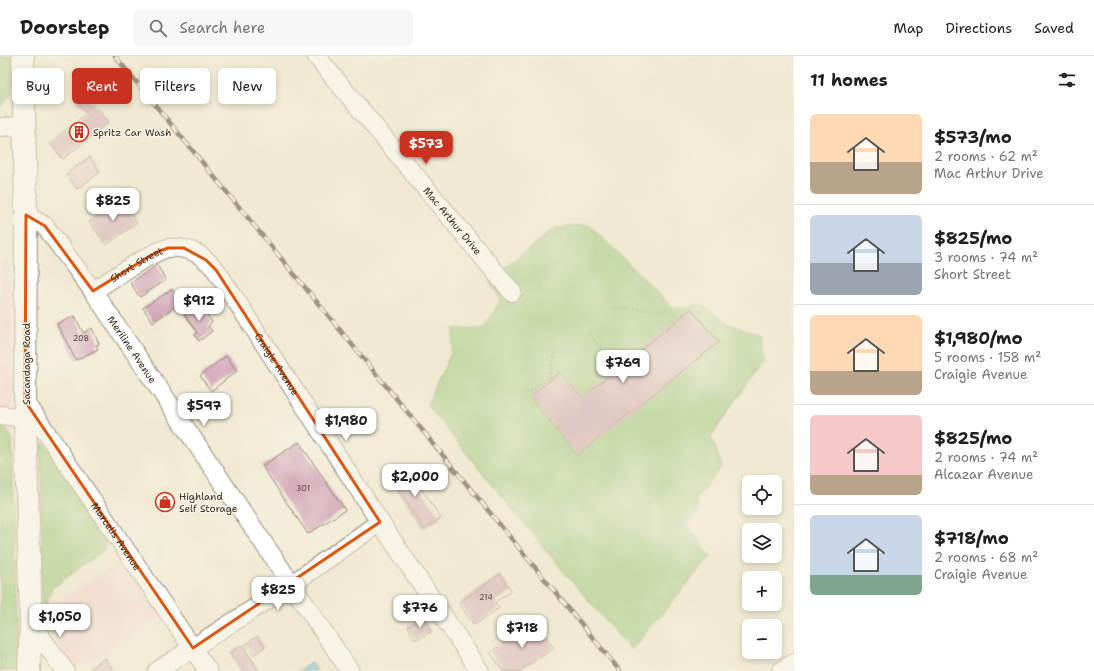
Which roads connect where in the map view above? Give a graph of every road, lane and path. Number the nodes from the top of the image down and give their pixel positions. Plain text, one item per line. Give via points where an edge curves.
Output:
1 (23, 56) edge
2 (322, 58) edge
3 (24, 126) junction
4 (0, 127) edge
5 (26, 215) junction
6 (184, 248) joint
7 (93, 291) junction
8 (512, 292) dead end
9 (610, 307) dead end
10 (680, 319) dead end
11 (589, 334) dead end
12 (555, 349) dead end
13 (618, 369) dead end
14 (523, 394) dead end
15 (25, 410) junction
16 (0, 415) edge
17 (380, 522) junction
18 (292, 584) junction
19 (31, 623) junction
20 (193, 648) junction
21 (794, 663) edge
22 (29, 671) edge
23 (65, 671) edge
24 (157, 671) edge
25 (208, 671) edge
26 (350, 671) edge
27 (480, 671) edge
28 (781, 671) edge

1 - 3 main road, Sacandaga Road
2 - 8 street, Mac Arthur Drive
3 - 4 street
3 - 5 main road, Sacandaga Road
5 - 7 street, Meriline Avenue via 45,226
5 - 15 main road, Sacandaga Road
6 - 7 street, Short Street via 168,248 155,253
6 - 17 street, Craigie Avenue via 197,253 216,270
7 - 18 street, Meriline Avenue
9 - 10 path via 673,312
11 - 13 path
12 - 14 path via 550,377 532,391
15 - 16 street
15 - 19 main road, Sacandaga Road
15 - 20 street, Marcelis Avenue
17 - 18 street
17 - 27 street, Craigie Avenue
18 - 20 street
18 - 26 street, Meriline Avenue
19 - 22 main road, Sacandaga Road
19 - 23 street
20 - 24 street
20 - 25 street, Marcelis Avenue
21 - 28 street

